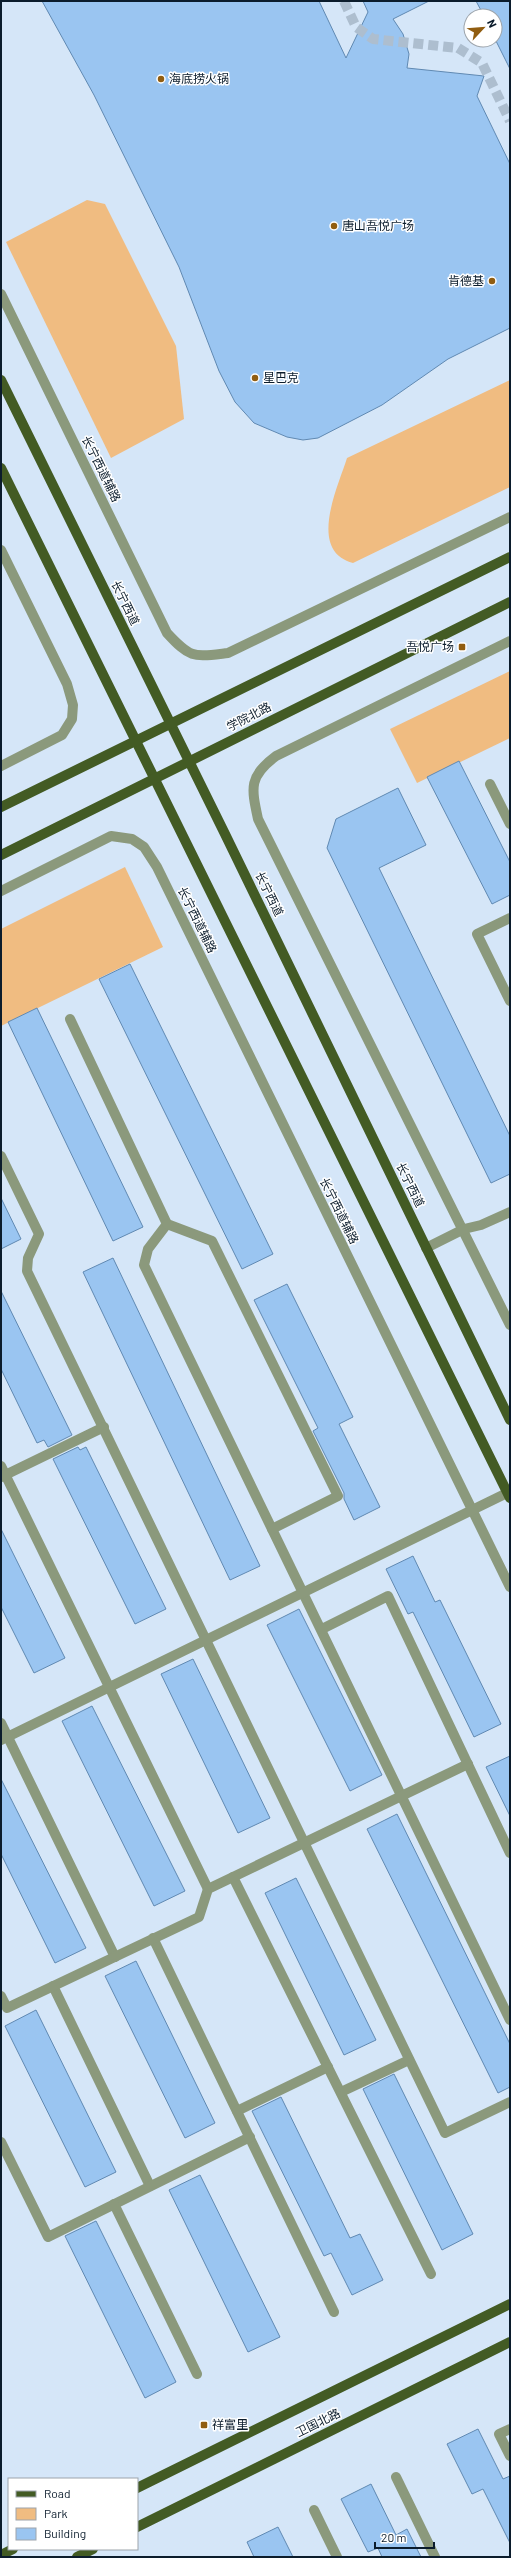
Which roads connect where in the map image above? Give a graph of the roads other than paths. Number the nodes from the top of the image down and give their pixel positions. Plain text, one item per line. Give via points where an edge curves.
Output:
1 (1, 294) edge
2 (1, 380) edge
3 (1, 468) edge
4 (510, 517) edge
5 (1, 550) edge
6 (510, 557) edge
7 (510, 602) edge
8 (510, 641) edge
9 (170, 723) junction
10 (136, 740) junction
11 (190, 762) junction
12 (1, 766) edge
13 (156, 779) junction
14 (490, 784) dead end
15 (1, 807) edge
16 (510, 824) edge
17 (1, 855) edge
18 (1, 891) edge
19 (510, 918) edge
20 (510, 1001) edge
21 (70, 1019) dead end
22 (1, 1156) edge
23 (510, 1212) edge
24 (167, 1224) junction
25 (464, 1229) junction
26 (426, 1248) junction
27 (510, 1325) edge
28 (510, 1420) edge
29 (104, 1428) junction
30 (3, 1473) edge
31 (509, 1496) edge
32 (471, 1509) junction
33 (272, 1528) junction
34 (510, 1587) edge
35 (303, 1591) junction
36 (322, 1629) junction
37 (206, 1639) junction
38 (109, 1687) junction
39 (1, 1723) edge
40 (4, 1738) edge
41 (468, 1764) junction
42 (401, 1795) junction
43 (303, 1842) junction
44 (510, 1853) edge
45 (233, 1876) junction
46 (208, 1889) junction
47 (153, 1938) junction
48 (115, 1957) junction
49 (53, 1986) junction
50 (1, 1996) edge
51 (510, 2020) edge
52 (409, 2060) junction
53 (328, 2066) junction
54 (341, 2092) junction
55 (510, 2102) edge
56 (237, 2111) junction
57 (250, 2137) junction
58 (1, 2142) edge
59 (150, 2186) junction
60 (114, 2204) junction
61 (431, 2274) dead end
62 (510, 2304) edge
63 (334, 2312) dead end
64 (510, 2342) edge
65 (197, 2374) dead end
66 (510, 2428) edge
67 (510, 2456) edge
68 (396, 2477) dead end
69 (138, 2488) edge
70 (314, 2510) dead end
71 (138, 2527) edge
72 (11, 2550) edge
73 (91, 2550) edge
74 (1, 2555) edge
75 (77, 2557) edge
76 (337, 2557) edge
77 (435, 2557) edge

1 - 4 street, 长宁西道辅路 via 167,633 184,651 201,656 228,653
2 - 9 main road, 长宁西道
3 - 10 main road
5 - 12 street via 67,684 73,705 72,719 62,735
6 - 9 main road
7 - 11 main road, 学院北路
8 - 25 street via 276,756 260,768 252,792 258,819
9 - 10 main road
9 - 11 main road, 长宁西道
10 - 13 main road
10 - 15 main road
11 - 13 main road, 学院北路
11 - 26 main road, 长宁西道
13 - 17 main road, 学院北路
13 - 31 main road
14 - 16 street
18 - 32 street, 长宁西道辅路 via 111,836 132,839 144,847 157,867
19 - 20 street via 477,934
21 - 24 street
22 - 29 street via 39,1234 28,1258 26,1272
23 - 25 street via 481,1225
24 - 33 street via 148,1249 144,1265
24 - 33 street via 212,1241 338,1496
25 - 26 street
25 - 27 street
26 - 28 main road, 长宁西道
29 - 30 street
29 - 37 street
30 - 38 street
31 - 32 street
32 - 34 street, 长宁西道辅路
32 - 35 street
33 - 35 street
35 - 36 street
35 - 37 street
36 - 41 street via 388,1596
36 - 42 street
37 - 38 street
37 - 43 street
38 - 40 street
38 - 46 street
39 - 40 street
40 - 48 street
41 - 42 street
41 - 44 street
42 - 43 street
42 - 51 street
43 - 45 street
43 - 52 street
45 - 46 street
45 - 53 street
46 - 47 street via 199,1917
47 - 48 street
47 - 56 street
48 - 49 street
49 - 50 street via 7,2008
49 - 59 street
52 - 54 street
52 - 55 street via 445,2133
53 - 54 street
53 - 56 street
54 - 61 street
56 - 57 street
57 - 59 street
57 - 63 street
58 - 60 street via 48,2237
59 - 60 street
60 - 65 street
62 - 69 main road, 卫国北路
64 - 71 main road, 卫国北路
66 - 67 street via 500,2434
68 - 77 street
70 - 76 street
72 - 74 main road
73 - 75 main road

